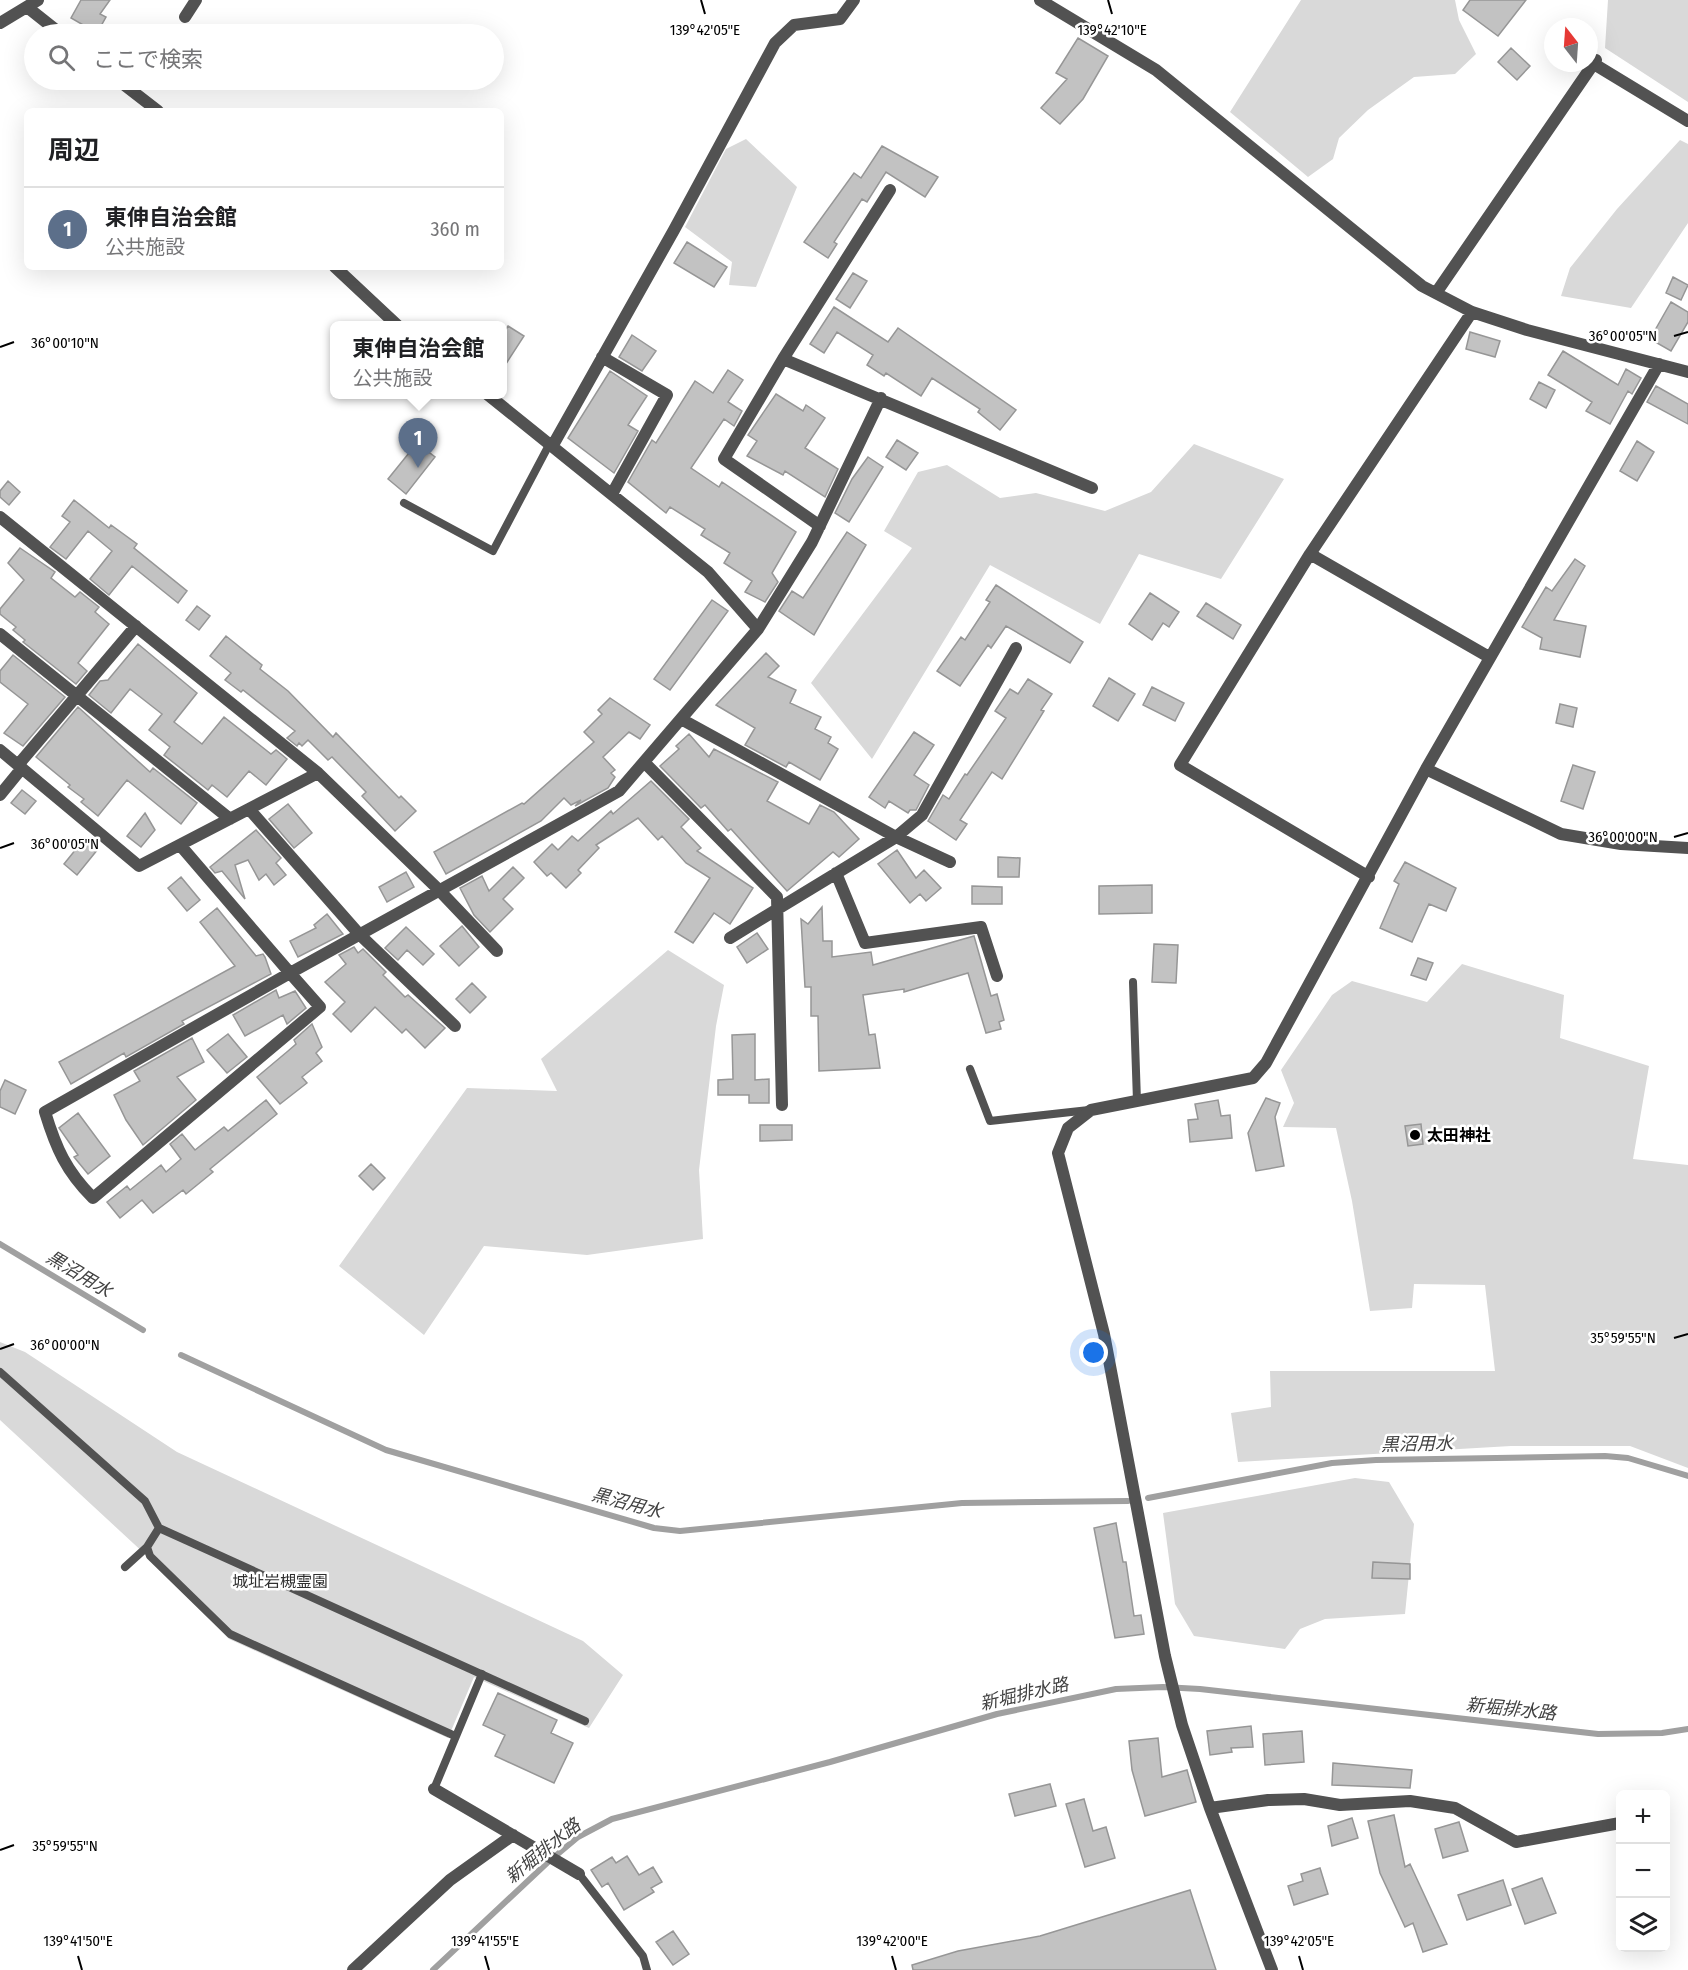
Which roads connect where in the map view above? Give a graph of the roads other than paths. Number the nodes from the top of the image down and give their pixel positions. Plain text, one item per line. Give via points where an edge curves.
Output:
1 (38, 0) edge
2 (196, 0) edge
3 (854, 0) edge
4 (1040, 0) edge
5 (27, 7) junction
6 (185, 17) dead end
7 (0, 22) edge
8 (48, 24) edge
9 (131, 90) edge
10 (154, 108) edge
11 (1688, 121) edge
12 (890, 190) dead end
13 (338, 270) edge
14 (1436, 293) junction
15 (1472, 312) junction
16 (393, 321) edge
17 (602, 357) junction
18 (783, 359) junction
19 (1659, 364) junction
20 (1688, 372) edge
21 (881, 398) junction
22 (493, 399) edge
23 (551, 444) junction
24 (1092, 488) dead end
25 (612, 494) junction
26 (404, 502) dead end
27 (0, 517) edge
28 (820, 526) junction
29 (1310, 554) junction
30 (136, 626) junction
31 (759, 629) junction
32 (0, 634) edge
33 (1016, 648) dead end
34 (1489, 657) junction
35 (77, 696) junction
36 (681, 719) junction
37 (0, 750) edge
38 (644, 762) junction
39 (20, 767) junction
40 (1426, 769) junction
41 (318, 773) junction
42 (0, 795) edge
43 (249, 809) junction
44 (230, 819) junction
45 (896, 837) junction
46 (180, 845) junction
47 (1688, 848) edge
48 (950, 862) dead end
49 (836, 873) junction
50 (1369, 877) junction
51 (438, 889) junction
52 (777, 908) junction
53 (359, 934) junction
54 (730, 938) dead end
55 (497, 951) dead end
56 (290, 973) junction
57 (997, 976) dead end
58 (1133, 982) dead end
59 (455, 1026) dead end
60 (970, 1069) dead end
61 (1137, 1101) junction
62 (782, 1105) dead end
63 (1090, 1110) junction
64 (0, 1372) edge
65 (159, 1528) junction
66 (147, 1547) junction
67 (125, 1567) dead end
68 (482, 1674) junction
69 (585, 1721) dead end
70 (455, 1736) junction
71 (434, 1789) joint
72 (1210, 1808) junction
73 (1616, 1824) edge
74 (513, 1835) junction
75 (579, 1874) joint
76 (353, 1970) edge
77 (647, 1970) edge
78 (1272, 1970) edge

1 - 5 street
2 - 6 street
3 - 17 street via 840,19 794,26 775,43
4 - 14 street via 1156,70 1422,286
5 - 7 street
5 - 8 street
9 - 10 street
11 - 14 street via 1595,62
12 - 18 street
13 - 16 street
14 - 15 street
15 - 19 street
15 - 29 street
17 - 23 street
17 - 25 street via 667,395
18 - 21 street
18 - 28 street via 724,459
19 - 20 street
19 - 34 street
21 - 24 street
21 - 28 street
22 - 23 street
23 - 25 street
23 - 26 lane via 492,551
25 - 31 street via 708,572
27 - 30 street
28 - 31 street
29 - 34 street
29 - 50 street via 1180,765
30 - 35 street
30 - 41 street
31 - 36 street
32 - 35 street
33 - 45 street via 922,815
34 - 40 street
35 - 39 street
35 - 44 street
36 - 38 street
36 - 45 street
37 - 39 street
38 - 51 street via 619,791
38 - 52 street via 777,897
39 - 42 street
39 - 46 street via 140,866
40 - 47 street via 1561,834 1621,844
40 - 50 street
41 - 43 street
41 - 51 street
43 - 44 street
43 - 53 street
44 - 46 street
45 - 48 street
45 - 49 street
46 - 56 street
49 - 52 street
49 - 57 street via 865,943 981,927
50 - 61 street via 1266,1063 1253,1078
51 - 53 street
51 - 55 street
52 - 54 street
52 - 62 street
53 - 56 street
53 - 59 street
56 - 56 street via 45,1112 72,1177 93,1198 320,1006
58 - 61 lane
60 - 63 lane via 990,1121
61 - 63 street
63 - 72 street via 1068,1128 1058,1153 1104,1334 1165,1656 1182,1725
64 - 65 lane via 146,1501
65 - 66 lane
65 - 68 lane
66 - 67 lane
66 - 70 lane via 150,1556 230,1634
68 - 69 lane
68 - 70 lane
70 - 71 lane
71 - 74 street
72 - 73 street via 1268,1800 1340,1805 1410,1800 1455,1808 1516,1842
72 - 78 street
74 - 75 street
74 - 76 street via 450,1881
75 - 77 lane via 643,1956

